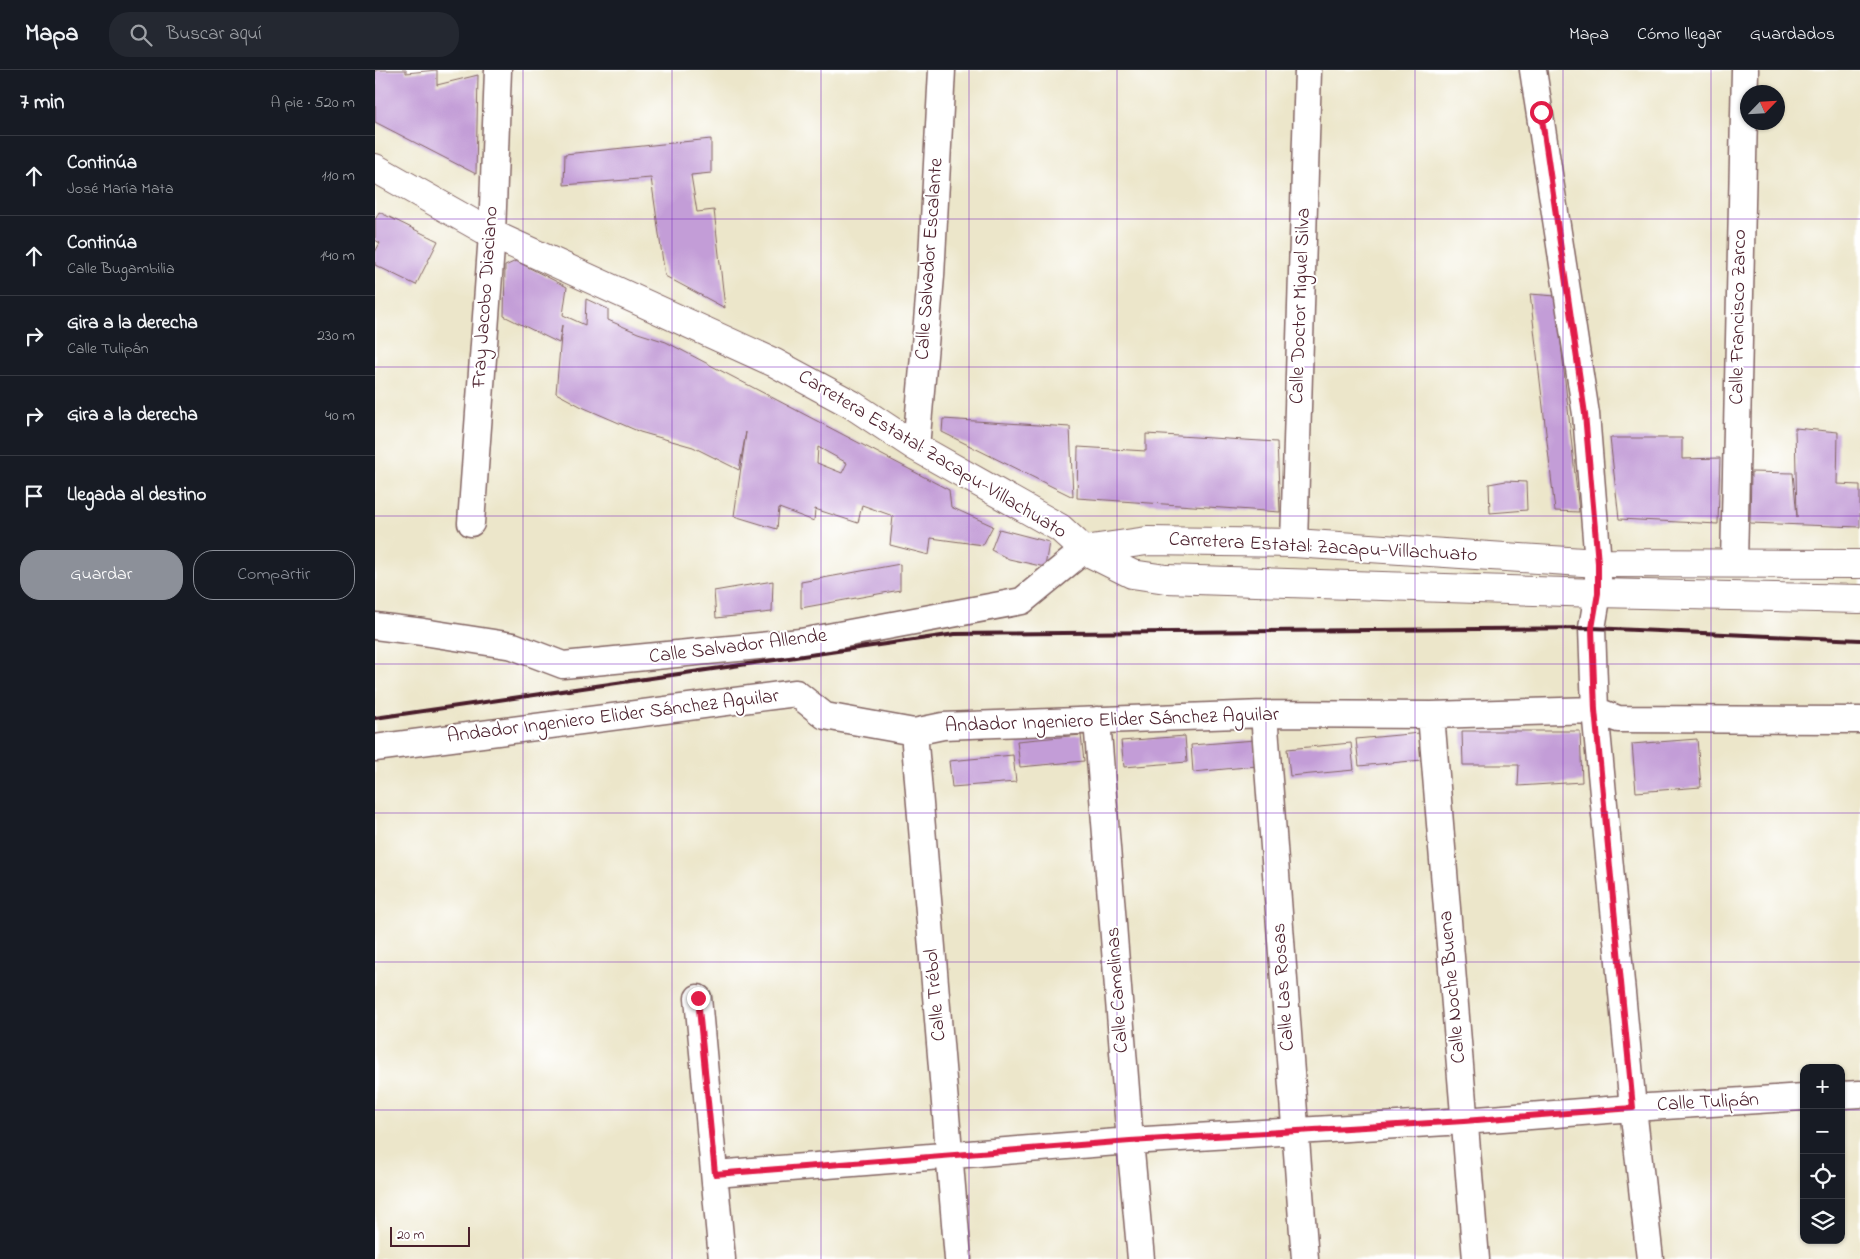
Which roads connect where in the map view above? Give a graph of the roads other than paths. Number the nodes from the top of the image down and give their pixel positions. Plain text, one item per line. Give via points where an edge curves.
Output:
1 (498, 70) edge
2 (942, 70) edge
3 (1308, 70) edge
4 (1533, 70) edge
5 (1745, 70) edge
6 (375, 168) edge
7 (492, 234) junction
8 (915, 447) junction
9 (471, 523) dead end
10 (1294, 543) junction
11 (1084, 550) junction
12 (1598, 563) junction
13 (1734, 563) junction
14 (1860, 564) edge
15 (1598, 593) junction
16 (1860, 599) edge
17 (375, 626) edge
18 (1595, 710) junction
19 (1264, 714) junction
20 (1431, 714) junction
21 (1097, 720) junction
22 (1860, 720) edge
23 (915, 732) junction
24 (375, 748) edge
25 (698, 998) dead end
26 (1860, 1094) edge
27 (1845, 1095) edge
28 (1800, 1097) edge
29 (1633, 1108) junction
30 (1464, 1121) junction
31 (1295, 1132) junction
32 (1130, 1141) junction
33 (949, 1154) junction
34 (715, 1174) junction
35 (722, 1259) edge
36 (958, 1259) edge
37 (1141, 1259) edge
38 (1305, 1259) edge
39 (1475, 1259) edge
40 (1650, 1259) edge

1 - 7 street, Fray Jacobo Diaciano
2 - 8 street, Calle Salvador Escalante via 931,276
3 - 10 street, Calle Doctor Miguel Silva
4 - 12 street via 1585,414
5 - 13 street, Calle Francisco Zarco
6 - 7 main road, Carretera Estatal: Zacapu-Villachuato
7 - 8 main road, Carretera Estatal: Zacapu-Villachuato via 775,363 851,404
7 - 9 street, Fray Jacobo Diaciano
8 - 11 main road, Carretera Estatal: Zacapu-Villachuato via 1060,528
10 - 11 main road, Carretera Estatal: Zacapu-Villachuato via 1147,541
10 - 12 main road, Carretera Estatal: Zacapu-Villachuato
11 - 15 main road via 1132,574 1166,579
11 - 17 street, Calle Salvador Allende via 1022,601 801,642 563,666 513,646
12 - 13 main road, Carretera Estatal: Zacapu-Villachuato
12 - 15 street
13 - 14 main road, Carretera Estatal: Zacapu-Villachuato
15 - 16 main road
15 - 18 street via 1592,628
18 - 20 street, Andador Ingeniero Elider Sánchez Aguilar
18 - 22 street, Andador Ingeniero Elider Sánchez Aguilar via 1618,719
18 - 29 street
19 - 20 street, Andador Ingeniero Elider Sánchez Aguilar
19 - 21 street, Andador Ingeniero Elider Sánchez Aguilar
19 - 31 street, Calle Las Rosas
20 - 30 street, Calle Noche Buena
21 - 23 street, Andador Ingeniero Elider Sánchez Aguilar via 943,726
21 - 32 street, Calle Camelinas
23 - 24 street, Andador Ingeniero Elider Sánchez Aguilar via 825,716 796,693
23 - 33 street, Calle Trébol
25 - 34 street
26 - 27 street
28 - 29 street, Calle Tulipán
29 - 30 street, Calle Tulipán
29 - 40 street
30 - 31 street, Calle Tulipán
30 - 39 street, Calle Noche Buena
31 - 32 street, Calle Tulipán
31 - 38 street, Calle Las Rosas
32 - 33 street, Calle Tulipán
32 - 37 street, Calle Camelinas
33 - 34 street, Calle Tulipán
33 - 36 street, Calle Trébol
34 - 35 street

